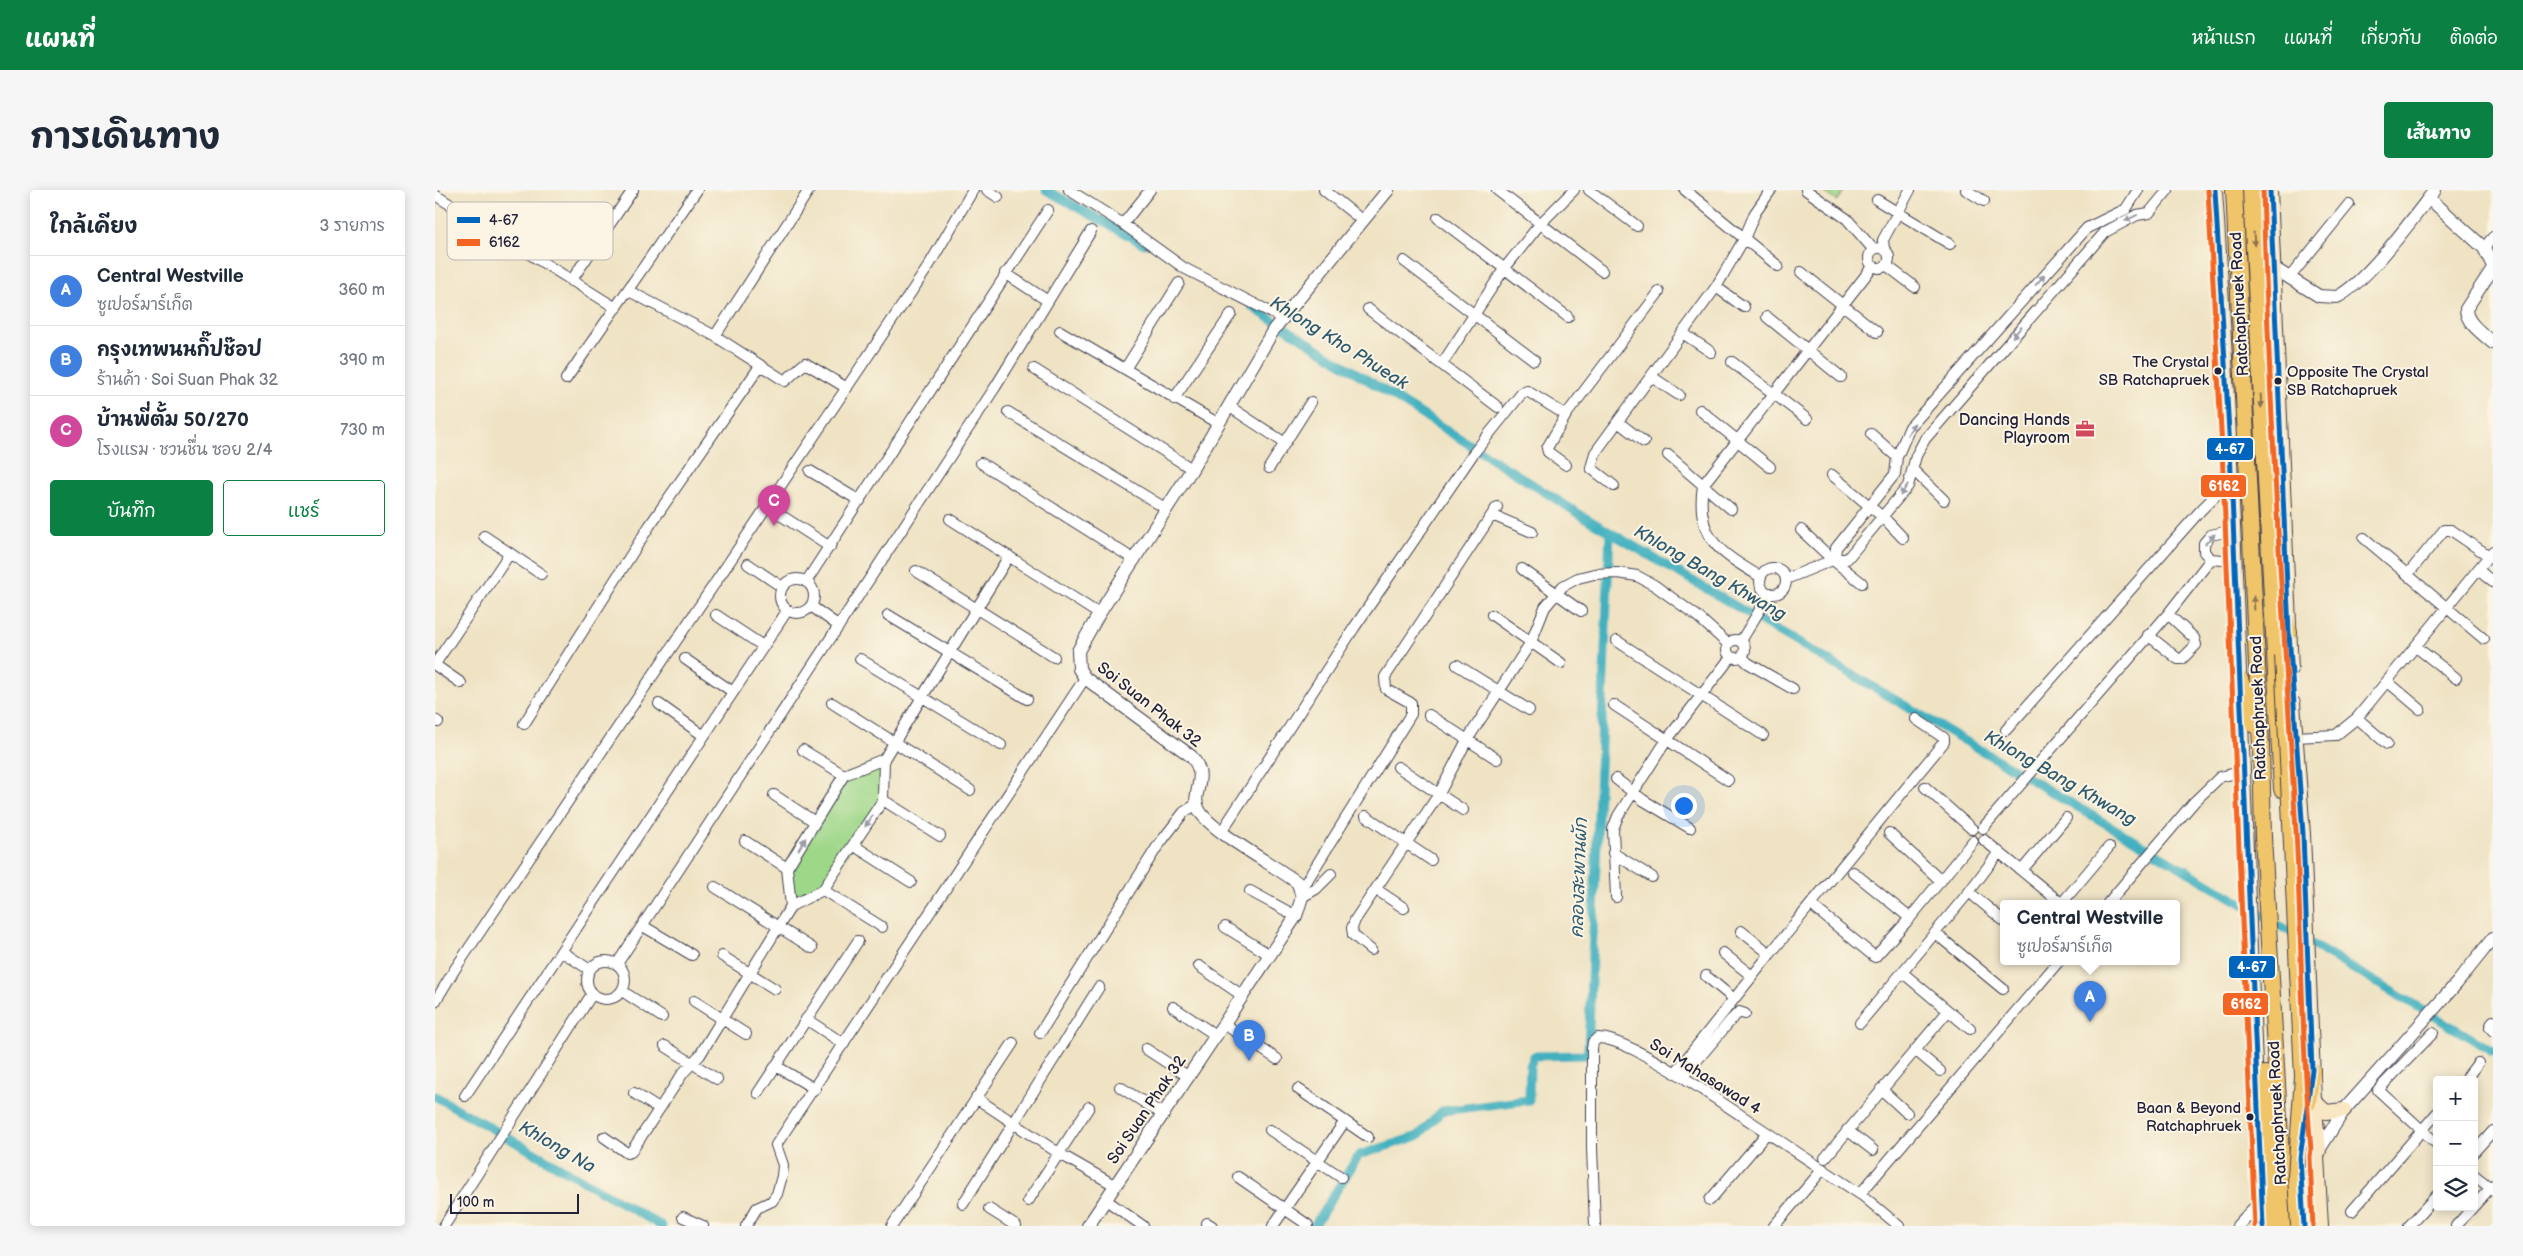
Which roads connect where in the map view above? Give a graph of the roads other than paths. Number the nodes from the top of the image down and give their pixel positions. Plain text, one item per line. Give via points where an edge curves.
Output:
1 (633, 190) edge
2 (697, 190) edge
3 (809, 190) edge
4 (973, 190) edge
5 (987, 190) edge
6 (1069, 190) edge
7 (1150, 190) edge
8 (1324, 190) edge
9 (1388, 190) edge
10 (1497, 190) edge
11 (1573, 190) edge
12 (1589, 190) edge
13 (1685, 190) edge
14 (1771, 190) edge
15 (1806, 190) edge
16 (1910, 190) edge
17 (1966, 190) edge
18 (2138, 190) edge
19 (2168, 190) edge
20 (2215, 190) edge
21 (2234, 190) edge
22 (2251, 190) edge
23 (2270, 190) edge
24 (2432, 194) edge
25 (435, 195) edge
26 (998, 197) dead end
27 (1877, 200) dead end
28 (1984, 202) dead end
29 (447, 203) edge
30 (2349, 204) dead end
31 (1048, 210) dead end
32 (1899, 213) junction
33 (1438, 218) dead end
34 (613, 220) edge
35 (1363, 220) junction
36 (1123, 224) junction
37 (1540, 224) junction
38 (1637, 226) dead end
39 (1091, 231) dead end
40 (2493, 237) edge
41 (1744, 238) junction
42 (1950, 244) dead end
43 (1879, 249) junction
44 (2491, 258) edge
45 (537, 260) edge
46 (586, 260) edge
47 (1405, 262) dead end
48 (1886, 265) junction
49 (1778, 266) dead end
50 (1873, 266) junction
51 (2272, 267) junction
52 (1504, 269) junction
53 (1603, 271) dead end
54 (1801, 272) dead end
55 (1005, 273) junction
56 (2290, 278) junction
57 (571, 282) junction
58 (1179, 283) dead end
59 (1716, 287) junction
60 (1915, 287) dead end
61 (629, 291) junction
62 (1659, 292) dead end
63 (1048, 300) junction
64 (1844, 304) junction
65 (1744, 307) dead end
66 (616, 308) junction
67 (1368, 309) dead end
68 (1231, 314) dead end
69 (1474, 314) junction
70 (1567, 317) dead end
71 (1767, 317) dead end
72 (1279, 322) junction
73 (1060, 331) dead end
74 (1877, 332) dead end
75 (1684, 334) junction
76 (715, 336) junction
77 (1987, 338) junction
78 (2493, 343) edge
79 (2002, 349) junction
80 (1809, 350) junction
81 (1711, 352) dead end
82 (1534, 360) dead end
83 (1732, 362) dead end
84 (1441, 364) junction
85 (760, 366) junction
86 (1125, 369) junction
87 (1034, 370) dead end
88 (1652, 376) junction
89 (1841, 377) dead end
90 (566, 379) dead end
91 (847, 388) junction
92 (1679, 395) dead end
93 (1774, 395) junction
94 (1174, 399) junction
95 (1311, 402) dead end
96 (1230, 406) junction
97 (1498, 407) dead end
98 (1700, 410) dead end
99 (1008, 412) dead end
100 (1566, 415) junction
101 (1807, 419) dead end
102 (1618, 422) junction
103 (1219, 424) junction
104 (1871, 434) dead end
105 (1740, 440) junction
106 (1644, 442) dead end
107 (1285, 443) junction
108 (1668, 455) dead end
109 (1897, 457) junction
110 (981, 462) dead end
111 (1566, 465) dead end
112 (1770, 467) dead end
113 (1269, 468) dead end
114 (1192, 469) junction
115 (1913, 470) junction
116 (810, 471) dead end
117 (1832, 475) dead end
118 (1703, 485) junction
119 (1613, 486) dead end
120 (2231, 489) junction
121 (1943, 500) dead end
122 (860, 501) junction
123 (1870, 506) junction
124 (1165, 508) junction
125 (1731, 509) dead end
126 (782, 516) dead end
127 (1884, 518) junction
128 (949, 519) dead end
129 (1801, 530) dead end
130 (2233, 530) junction
131 (1532, 532) dead end
132 (484, 536) dead end
133 (1903, 538) dead end
134 (2364, 538) dead end
135 (829, 547) junction
136 (510, 553) junction
137 (2491, 554) edge
138 (1009, 556) junction
139 (2269, 557) junction
140 (1834, 559) junction
141 (2211, 559) junction
142 (1135, 560) junction
143 (2234, 561) junction
144 (748, 564) dead end
145 (1521, 569) dead end
146 (2478, 570) junction
147 (916, 571) dead end
148 (541, 574) dead end
149 (2408, 574) junction
150 (1761, 577) junction
151 (1786, 579) junction
152 (806, 582) junction
153 (2493, 582) edge
154 (1863, 583) dead end
155 (782, 587) junction
156 (1557, 592) junction
157 (1770, 593) junction
158 (2279, 597) junction
159 (811, 606) junction
160 (2449, 608) junction
161 (977, 609) junction
162 (787, 611) junction
163 (1581, 611) dead end
164 (1099, 614) junction
165 (2168, 614) junction
166 (716, 615) dead end
167 (1492, 615) dead end
168 (888, 616) dead end
169 (839, 626) junction
170 (2289, 633) junction
171 (2148, 635) junction
172 (2484, 639) dead end
173 (1617, 641) dead end
174 (1741, 641) junction
175 (1531, 642) junction
176 (1729, 644) junction
177 (763, 646) junction
178 (2415, 647) junction
179 (949, 652) junction
180 (1054, 657) dead end
181 (1737, 657) junction
182 (685, 659) dead end
183 (860, 659) dead end
184 (1561, 662) dead end
185 (435, 665) edge
186 (1457, 665) dead end
187 (1085, 678) junction
188 (2455, 678) dead end
189 (2240, 679) junction
190 (2388, 682) junction
191 (461, 683) dead end
192 (1793, 689) dead end
193 (733, 692) junction
194 (1500, 692) junction
195 (922, 696) junction
196 (1699, 696) junction
197 (1027, 699) dead end
198 (659, 704) dead end
199 (832, 704) dead end
200 (1614, 706) dead end
201 (2420, 709) dead end
202 (1529, 710) dead end
203 (1429, 715) dead end
204 (2357, 718) junction
205 (1916, 719) dead end
206 (523, 724) dead end
207 (2006, 730) dead end
208 (1763, 735) dead end
209 (704, 736) junction
210 (2295, 737) junction
211 (1467, 740) junction
212 (1666, 741) junction
213 (894, 743) junction
214 (2387, 744) dead end
215 (1001, 745) dead end
216 (2256, 745) junction
217 (803, 750) dead end
218 (1497, 759) dead end
219 (884, 760) junction
220 (1398, 767) dead end
221 (2244, 771) junction
222 (844, 776) junction
223 (1616, 779) dead end
224 (1728, 780) dead end
225 (1925, 787) dead end
226 (969, 790) dead end
227 (1634, 792) junction
228 (1439, 794) junction
229 (774, 795) dead end
230 (883, 800) junction
231 (1197, 804) junction
232 (1463, 810) dead end
233 (1366, 816) dead end
234 (2066, 818) dead end
235 (815, 822) junction
236 (1690, 828) dead end
237 (1983, 828) junction
238 (1972, 829) junction
239 (1222, 831) junction
240 (1889, 833) dead end
241 (940, 836) dead end
242 (1984, 840) junction
243 (745, 841) dead end
244 (1973, 841) junction
245 (1407, 843) junction
246 (853, 845) junction
247 (2109, 847) dead end
248 (1999, 852) junction
249 (1613, 853) junction
250 (1431, 860) dead end
251 (787, 868) junction
252 (2022, 870) junction
253 (1853, 872) dead end
254 (1331, 874) dead end
255 (1652, 877) dead end
256 (1941, 881) junction
257 (911, 882) dead end
258 (715, 887) dead end
259 (823, 890) junction
260 (1377, 890) junction
261 (1250, 891) dead end
262 (1969, 892) junction
263 (1302, 893) junction
264 (1616, 897) dead end
265 (2057, 900) edge
266 (2064, 900) edge
267 (2112, 900) edge
268 (791, 906) junction
269 (1404, 908) dead end
270 (1816, 909) dead end
271 (1297, 916) junction
272 (1910, 918) junction
273 (2000, 919) edge
274 (643, 926) junction
275 (778, 927) junction
276 (882, 927) dead end
277 (1225, 927) dead end
278 (1741, 931) dead end
279 (1935, 933) junction
280 (2493, 938) edge
281 (857, 942) dead end
282 (812, 948) dead end
283 (1371, 950) dead end
284 (561, 951) junction
285 (1723, 954) dead end
286 (1770, 954) junction
287 (692, 955) dead end
288 (722, 956) dead end
289 (1270, 956) junction
290 (617, 964) junction
291 (2056, 965) edge
292 (1199, 966) dead end
293 (590, 970) junction
294 (749, 973) junction
295 (1903, 973) junction
296 (1706, 976) dead end
297 (1752, 976) junction
298 (1099, 987) dead end
299 (775, 989) dead end
300 (2003, 989) dead end
301 (622, 990) junction
302 (592, 994) junction
303 (1243, 996) junction
304 (1734, 999) junction
305 (694, 1001) dead end
306 (435, 1002) edge
307 (1173, 1007) dead end
308 (1948, 1011) junction
309 (1745, 1014) dead end
310 (662, 1017) dead end
311 (721, 1019) junction
312 (806, 1019) junction
313 (2493, 1021) edge
314 (1859, 1023) dead end
315 (1225, 1024) junction
316 (1970, 1029) dead end
317 (2493, 1031) edge
318 (1040, 1033) dead end
319 (2433, 1033) dead end
320 (746, 1034) dead end
321 (1217, 1036) junction
322 (1013, 1043) dead end
323 (844, 1044) junction
324 (665, 1046) dead end
325 (1146, 1049) dead end
326 (1915, 1050) junction
327 (1277, 1059) dead end
328 (692, 1063) junction
329 (2478, 1063) dead end
330 (775, 1066) junction
331 (2313, 1070) junction
332 (1940, 1071) dead end
333 (1679, 1075) junction
334 (2468, 1076) edge
335 (1189, 1077) junction
336 (717, 1079) dead end
337 (1120, 1087) dead end
338 (815, 1089) junction
339 (1298, 1089) dead end
340 (1881, 1089) junction
341 (634, 1093) dead end
342 (758, 1093) dead end
343 (465, 1096) dead end
344 (976, 1098) junction
345 (2314, 1102) junction
346 (1089, 1107) dead end
347 (659, 1109) junction
348 (2344, 1110) junction
349 (1907, 1113) dead end
350 (1164, 1115) junction
351 (2433, 1118) edge
352 (1345, 1121) junction
353 (1013, 1124) junction
354 (1271, 1130) dead end
355 (1847, 1130) junction
356 (2422, 1131) junction
357 (2493, 1131) edge
358 (1767, 1134) junction
359 (604, 1137) dead end
360 (1368, 1137) dead end
361 (2433, 1141) edge
362 (2478, 1148) edge
363 (1873, 1150) dead end
364 (2319, 1150) junction
365 (1060, 1154) junction
366 (1825, 1158) dead end
367 (2300, 1158) junction
368 (1317, 1161) junction
369 (1823, 1169) junction
370 (1238, 1177) dead end
371 (1341, 1177) dead end
372 (2478, 1177) edge
373 (1115, 1186) junction
374 (2492, 1188) edge
375 (1860, 1194) junction
376 (2433, 1199) edge
377 (1107, 1200) junction
378 (1710, 1200) dead end
379 (2262, 1200) junction
380 (1028, 1201) dead end
381 (2478, 1203) edge
382 (963, 1204) dead end
383 (989, 1209) dead end
384 (1284, 1209) junction
385 (2353, 1211) dead end
386 (2470, 1211) edge
387 (683, 1217) dead end
388 (1894, 1224) edge
389 (1308, 1225) edge
390 (444, 1226) edge
391 (703, 1226) edge
392 (746, 1226) edge
393 (892, 1226) edge
394 (1016, 1226) edge
395 (1088, 1226) edge
396 (1143, 1226) edge
397 (1273, 1226) edge
398 (1595, 1226) edge
399 (1774, 1226) edge
400 (2239, 1226) edge
401 (2263, 1226) edge
402 (2273, 1226) edge
403 (2285, 1226) edge
404 (2299, 1226) edge
405 (2304, 1226) edge
406 (2321, 1226) edge
407 (2409, 1226) edge
408 (2456, 1226) edge

1 - 34 street
2 - 61 street
3 - 76 street
4 - 91 street via 928,267
5 - 26 street
6 - 36 street
7 - 36 street
8 - 35 street
9 - 35 street, Soi Suan Phak 32
10 - 37 street
11 - 37 street
12 - 38 street
13 - 41 street
14 - 41 street via 1755,213
15 - 43 street via 1847,219
16 - 32 street
17 - 28 street
77 -> 18 street via 2087,228 2125,208
19 -> 79 street via 2149,213 2137,215 2105,232
20 - 120 main road
216 -> 21 main road, Ratchaphruek Road
22 -> 139 main road, Ratchaphruek Road
23 - 51 main road
24 - 44 street
24 - 56 street via 2396,239 2342,295 2319,296
25 - 29 street
27 - 32 street
30 - 56 street
31 - 55 street
32 - 42 street
32 - 43 street
33 - 52 street
35 - 72 street, Soi Suan Phak 32
36 - 72 street via 1184,268
37 - 52 street
37 - 53 street
39 - 63 street
40 - 44 street
41 - 49 street
41 - 59 street
43 - 48 street via 1889,257
43 - 50 street via 1868,257
44 - 78 street via 2466,309 2466,316
45 - 57 street
46 - 57 street
47 - 69 street
48 - 50 street via 1881,268
48 - 60 street
50 - 64 street
51 - 56 street
51 - 170 main road
52 - 69 street
52 - 70 street
54 - 64 street
55 - 63 street
55 - 122 street
57 - 66 street
58 - 86 street
59 - 65 street
59 - 75 street
61 - 66 street
61 - 76 street
62 - 100 street
63 - 169 street via 996,386
64 - 74 street
64 - 80 street
66 - 90 street
67 - 84 street
68 - 94 street
69 - 82 street
69 - 84 street
71 - 80 street
72 - 96 street, Soi Suan Phak 32
73 - 86 street
75 - 81 street
75 - 88 street
76 - 85 street
77 - 79 street
109 -> 77 street via 1910,427
79 - 115 street via 1925,439
80 - 89 street
80 - 93 street
83 - 93 street
84 - 97 street
85 - 91 street via 785,381 805,363
85 - 206 street via 649,525
86 - 94 street
87 - 114 street
88 - 92 street
88 - 102 street
91 - 306 street
93 - 101 street
93 - 105 street
94 - 103 street
95 - 107 street
96 - 103 street, Soi Suan Phak 32
96 - 107 street
98 - 105 street
99 - 124 street
100 - 111 street via 1547,448
100 - 239 street via 1527,391 1522,393 1473,454 1354,628
102 - 106 street
102 - 119 street via 1591,462 1594,472
103 - 114 street, Soi Suan Phak 32
104 - 109 street
105 - 112 street
105 - 118 street
107 - 113 street
108 - 118 street
109 - 123 street via 1895,474
110 - 142 street
114 - 124 street, Soi Suan Phak 32
115 - 121 street
115 -> 127 street via 1908,486
116 - 122 street
117 - 123 street
118 - 125 street
118 - 150 street via 1700,507 1705,530 1720,550
120 - 130 main road
120 - 207 street via 2216,495 2201,510
122 - 135 street
123 - 127 street
123 - 140 street via 1836,548
124 - 142 street, Soi Suan Phak 32
126 - 135 street
127 - 133 street
127 - 140 street via 1847,559
128 - 138 street
129 - 140 street
141 -> 130 street via 2204,552 2204,543 2216,533
130 - 143 main road
131 - 263 street via 1495,511 1385,677 1386,689 1411,704 1411,714
132 - 136 street
134 - 149 street
135 - 152 street
136 - 148 street
136 - 185 street
137 - 146 street
137 - 149 street via 2443,530
138 - 161 street
138 - 164 street
139 - 158 main road
139 - 367 main road, Ratchaphruek Road
140 - 151 street
140 - 154 street
141 - 143 street
141 - 165 street
142 - 164 street, Soi Suan Phak 32
143 - 189 main road
144 - 155 street
145 - 156 street
146 - 153 street
146 - 160 street
147 - 161 street
149 - 160 street
150 - 151 street via 1766,570 1774,568 1782,571
150 - 157 street via 1763,589
151 - 157 street via 1782,590
152 - 155 street via 793,579
152 - 159 street via 814,593
155 - 162 street via 779,600
156 - 163 street
156 - 175 street via 1545,607
156 - 176 street via 1578,578 1594,574 1637,576 1697,616
157 - 174 street
158 - 170 main road
158 - 404 main road, bridge via 2303,1077 2296,1176
159 - 162 street via 800,614
159 - 169 street
160 - 172 street
160 - 178 street
161 - 179 street
161 - 180 street
162 - 177 street
164 - 187 street, Soi Suan Phak 32 via 1079,651 1079,669
165 - 171 street
165 - 171 street via 2194,638 2196,645 2178,659
166 - 177 street
167 - 175 street
168 - 179 street
169 - 274 street
170 - 210 main road
171 - 237 street
173 - 196 street
174 - 176 street via 1734,640
174 - 181 street via 1745,650
175 - 184 street
175 - 194 street
176 - 181 street via 1727,651
177 - 193 street
178 - 188 street
178 - 190 street
179 - 195 street
179 - 197 street
181 - 192 street
181 - 196 street
182 - 193 street
183 - 195 street
185 - 191 street
186 - 194 street
187 - 231 street, Soi Suan Phak 32 via 1191,756 1200,769
187 - 323 street
189 - 216 main road
189 - 221 main road
190 - 201 street
190 - 204 street
193 - 209 street
194 - 202 street
194 - 211 street
195 - 213 street
195 - 215 street
196 - 208 street
196 - 212 street
198 - 209 street
199 - 213 street
200 - 212 street
203 - 211 street
204 - 210 street via 2336,735
204 - 214 street
205 - 286 street via 1944,738 1944,742
209 - 284 street
210 - 331 main road via 2303,834
211 - 218 street
211 - 228 street
212 - 224 street
212 - 227 street
213 - 219 street
213 - 226 street
216 - 402 main road
216 - 403 main road, Ratchaphruek Road
217 - 222 street
219 - 222 street
219 - 230 street
220 - 228 street
221 - 267 street via 2221,777 2194,802
221 - 379 main road
222 - 235 street
223 - 227 street
225 - 238 street
227 - 236 street
227 - 249 street via 1613,829
228 - 232 street
228 - 245 street
229 - 235 street
230 - 241 street
230 -> 246 street
231 - 239 street via 1207,820
231 - 318 street via 1184,812 1157,847
233 - 245 street
234 - 252 street
251 -> 235 street
237 - 238 street via 1977,826
237 - 242 street
238 - 244 street
239 - 263 street via 1298,882
240 - 256 street
242 - 244 street
242 - 248 street
243 - 251 street
244 - 256 street
245 - 250 street
245 - 260 street
246 - 257 street
246 - 259 street
247 - 266 street
248 - 252 street
248 - 262 street
249 - 255 street
249 - 264 street
251 - 268 street
252 - 265 street
253 - 272 street
254 - 263 street via 1317,889
256 - 272 street
258 - 275 street
259 - 268 street
259 - 276 street
260 - 269 street
260 - 283 street via 1352,928 1357,940
261 - 271 street
262 - 273 street
262 - 279 street
263 - 271 street, Soi Suan Phak 32
268 - 275 street
270 - 272 street via 1873,957 1878,956
271 - 289 street, Soi Suan Phak 32
274 - 287 street
274 - 290 street
275 - 282 street
275 - 294 street
277 - 289 street
278 - 286 street
279 - 295 street
279 - 300 street
280 - 348 street
281 - 312 street
284 - 293 street
284 - 343 street
285 - 297 street
286 - 297 street
288 - 294 street
289 - 303 street, Soi Suan Phak 32
290 - 293 street via 602,961
290 - 301 street via 625,976
291 - 375 street
292 - 303 street
293 - 302 street via 587,984
294 - 299 street
294 - 311 street
295 - 308 street
295 - 314 street
296 - 304 street
297 - 304 street
298 - 353 street
301 - 302 street via 610,999
301 - 310 street
302 - 390 street
303 - 315 street, Soi Suan Phak 32
304 - 333 street
305 - 311 street
307 - 321 street
308 - 316 street
308 - 326 street
309 - 333 street via 1739,1012
311 - 320 street
311 - 328 street
312 - 323 street
312 - 330 street
313 - 317 street via 2490,1027
315 - 321 street, Soi Suan Phak 32
315 - 327 street
319 - 356 street via 2377,1090
321 - 335 street, Soi Suan Phak 32
322 - 344 street
323 - 338 street
324 - 328 street
325 - 335 street
326 - 332 street
326 - 340 street
328 - 336 street
328 - 347 street
329 - 334 street
330 - 338 street
330 - 342 street
331 - 345 main road
331 - 367 main road
333 - 358 street, Soi Mahasawad 4
333 - 398 street, Soi Mahasawad 4 via 1607,1040 1598,1038 1593,1042 1591,1101
335 - 350 street, Soi Suan Phak 32
337 - 350 street
338 - 392 street via 776,1145 783,1165 777,1194 772,1201 757,1208
339 - 352 street
340 - 349 street
340 - 355 street
341 - 347 street
344 - 353 street
344 - 393 street
345 - 348 main road via 2326,1112
345 - 364 main road
346 - 365 street
347 - 359 street via 629,1153
348 - 364 street
350 - 373 street, Soi Suan Phak 32
351 - 356 street
352 - 360 street
352 - 368 street
353 - 365 street
353 - 382 street
354 - 368 street
355 - 363 street
355 - 366 street
356 - 361 street
356 - 385 street
357 - 362 street
358 - 369 street, Soi Mahasawad 4
358 - 378 street
364 - 406 main road
365 - 373 street
365 - 380 street
367 - 405 main road, Ratchaphruek Road
368 - 371 street
368 - 384 street
369 - 375 street, Soi Mahasawad 4
369 - 399 street
370 - 384 street
372 - 374 street
373 - 377 street, Soi Suan Phak 32
374 - 381 street
375 - 388 street, Soi Mahasawad 4
376 - 407 street
377 - 395 street, Soi Suan Phak 32
377 - 396 street
379 - 400 street
379 - 401 main road
383 - 394 street
384 - 389 street
384 - 397 street
386 - 408 street
387 - 391 street

